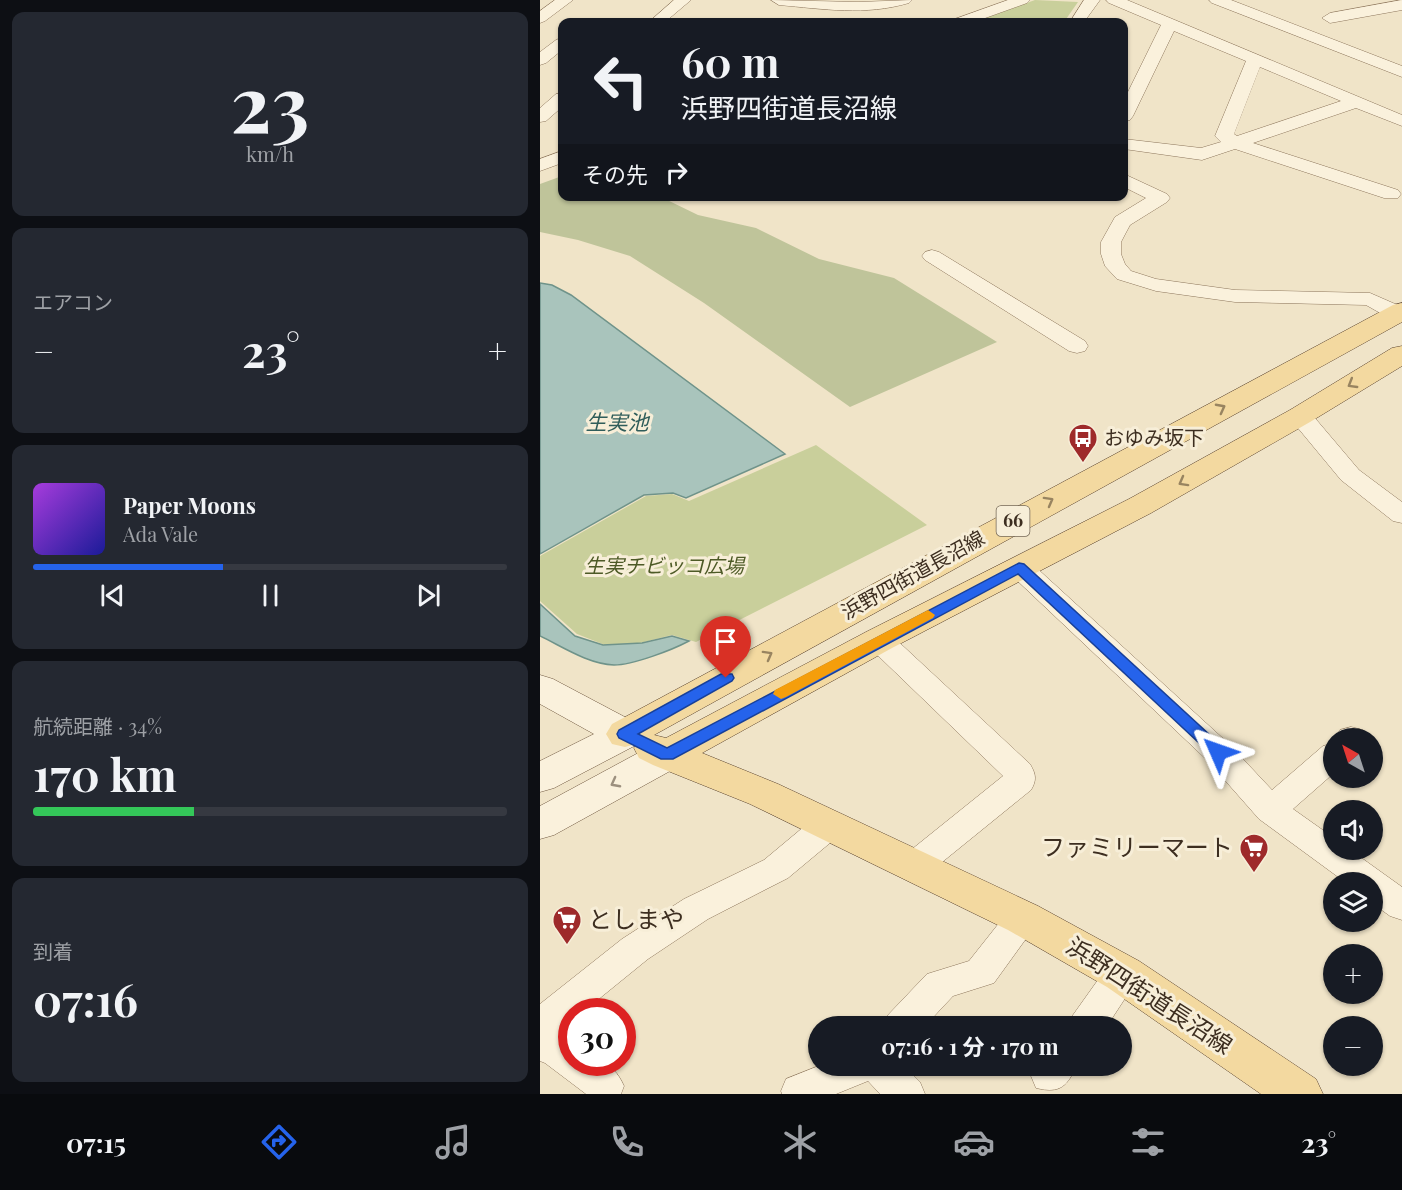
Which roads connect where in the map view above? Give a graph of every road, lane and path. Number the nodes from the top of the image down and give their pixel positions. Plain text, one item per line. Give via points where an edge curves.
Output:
1 (565, 0) edge
2 (683, 0) edge
3 (779, 0) edge
4 (904, 0) edge
5 (1022, 0) edge
6 (1092, 0) edge
7 (1114, 0) edge
8 (1217, 0) edge
9 (1402, 5) edge
10 (540, 18) edge
11 (661, 18) edge
12 (972, 18) edge
13 (1080, 18) edge
14 (1330, 18) dead end
15 (1169, 24) junction
16 (540, 36) edge
17 (558, 41) edge
18 (558, 45) edge
19 (540, 60) edge
20 (1255, 60) junction
21 (1402, 72) edge
22 (558, 101) edge
23 (1356, 102) junction
24 (1128, 108) edge
25 (540, 117) edge
26 (1402, 121) edge
27 (1236, 143) junction
28 (1128, 145) edge
29 (558, 158) edge
30 (540, 165) edge
31 (1128, 182) edge
32 (1391, 194) dead end
33 (932, 256) dead end
34 (1399, 312) edge
35 (1077, 346) dead end
36 (1402, 354) edge
37 (1300, 416) junction
38 (1402, 515) edge
39 (1019, 567) junction
40 (879, 640) junction
41 (540, 688) edge
42 (625, 734) junction
43 (667, 755) junction
44 (1323, 764) edge
45 (540, 778) edge
46 (1270, 810) junction
47 (540, 824) edge
48 (830, 824) junction
49 (913, 867) junction
50 (1356, 872) edge
51 (1383, 892) edge
52 (1402, 906) edge
53 (1023, 918) junction
54 (1123, 974) junction
55 (911, 1016) edge
56 (1093, 1016) edge
57 (540, 1027) edge
58 (540, 1045) edge
59 (558, 1051) edge
60 (592, 1076) edge
61 (837, 1076) edge
62 (888, 1076) edge
63 (605, 1086) dead end
64 (800, 1091) dead end
65 (906, 1094) edge
66 (1299, 1094) edge

1 - 10 street
2 - 11 street
3 - 4 street via 866,7
5 - 12 street
6 - 13 street
7 - 15 street
8 - 21 street
9 - 14 street
15 - 20 street
15 - 24 street
16 - 17 street
18 - 19 street
20 - 23 street
20 - 27 street via 1224,136
22 - 25 street
23 - 26 street
23 - 27 street
27 - 28 street via 1202,154
27 - 32 street
29 - 30 street
31 - 34 street via 1160,198 1122,221 1112,242 1115,266 1135,280 1235,296 1370,299
33 - 35 street
42 -> 34 main road, 浜野四街道長沼線 / 66
36 -> 37 main road, 浜野四街道長沼線 / 66
37 - 38 street via 1350,475
37 -> 39 main road, 浜野四街道長沼線 / 66 via 1140,506
39 - 40 main road, 浜野四街道長沼線 / 66
39 - 46 street via 1218,752
40 - 43 main road, 浜野四街道長沼線 / 66
40 - 49 street via 1019,772 1020,782
41 - 42 street
42 - 43 main road, 浜野四街道長沼線
42 - 45 street
43 -> 47 street
43 - 48 main road, 浜野四街道長沼線
44 - 46 street
46 - 50 street
48 - 49 main road, 浜野四街道長沼線
48 - 57 street via 776,869 696,909 635,949
49 - 53 main road, 浜野四街道長沼線
51 - 52 street
53 - 54 main road, 浜野四街道長沼線
53 - 55 street via 981,972 940,985
54 - 56 street
54 - 66 main road, 浜野四街道長沼線
58 - 59 street
60 - 63 street
61 - 64 street
62 - 65 street

